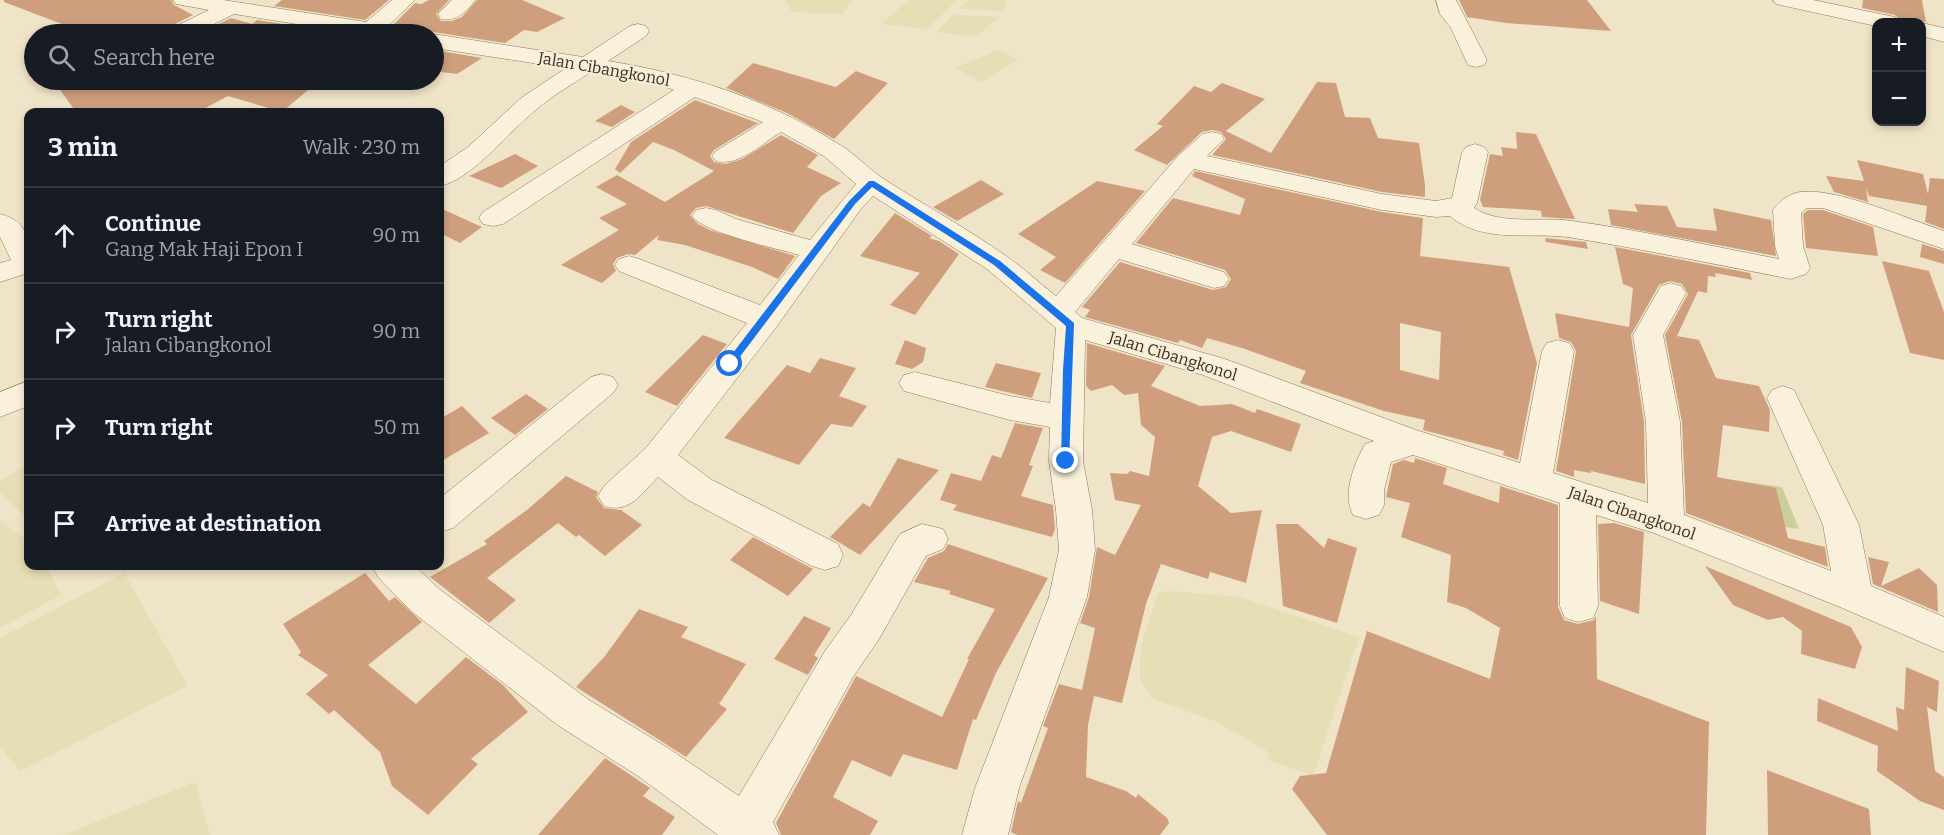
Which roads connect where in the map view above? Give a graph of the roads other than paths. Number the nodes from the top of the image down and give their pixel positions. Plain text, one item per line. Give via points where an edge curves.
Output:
1 (183, 0) edge
2 (405, 0) edge
3 (1446, 0) edge
4 (1783, 0) edge
5 (228, 9) junction
6 (1872, 19) edge
7 (198, 24) edge
8 (329, 24) edge
9 (377, 24) edge
10 (638, 31) dead end
11 (1926, 31) edge
12 (1944, 35) edge
13 (444, 42) edge
14 (1476, 60) dead end
15 (585, 65) junction
16 (694, 87) junction
17 (781, 121) junction
18 (1212, 139) dead end
19 (1475, 152) dead end
20 (725, 156) dead end
21 (1188, 160) junction
22 (444, 175) edge
23 (872, 183) junction
24 (1456, 207) junction
25 (706, 216) dead end
26 (493, 218) dead end
27 (0, 222) edge
28 (1944, 240) edge
29 (1115, 248) junction
30 (816, 251) junction
31 (24, 257) edge
32 (628, 265) dead end
33 (24, 267) edge
34 (0, 273) edge
35 (1214, 279) dead end
36 (1671, 293) dead end
37 (766, 319) junction
38 (1064, 319) junction
39 (1558, 351) dead end
40 (915, 382) dead end
41 (602, 386) dead end
42 (24, 395) edge
43 (1783, 398) dead end
44 (0, 405) edge
45 (1066, 418) junction
46 (1404, 439) junction
47 (657, 458) junction
48 (1534, 480) junction
49 (1578, 495) junction
50 (616, 496) dead end
51 (1366, 505) dead end
52 (444, 515) edge
53 (1666, 523) junction
54 (930, 539) dead end
55 (825, 555) dead end
56 (395, 570) edge
57 (1853, 596) junction
58 (1580, 606) dead end
59 (1944, 635) edge
60 (751, 831) edge
61 (985, 835) edge

1 - 5 street
2 - 9 street
3 - 14 street
4 - 6 street
5 - 7 street
5 - 8 street
10 - 15 street
11 - 12 street
13 - 15 street, Jalan Cibangkonol
15 - 16 street, Jalan Cibangkonol via 653,75
15 - 22 street via 529,103 477,152
16 - 17 street, Jalan Cibangkonol
16 - 26 street
17 - 20 street
17 - 23 street, Jalan Cibangkonol via 833,151
18 - 21 street
19 - 24 street via 1464,203
21 - 24 street via 1382,202
21 - 29 street
23 - 30 street
23 - 38 street, Jalan Cibangkonol via 997,263
24 - 28 street via 1480,223 1509,228 1572,229 1791,270 1796,268 1789,246 1786,210 1800,200 1826,200
25 - 30 street
27 - 31 street via 13,234
29 - 35 street
29 - 38 street
30 - 37 street
32 - 37 street
33 - 34 street
36 - 53 street via 1648,335 1663,422
37 - 47 street
38 - 45 street
38 - 46 street, Jalan Cibangkonol via 1214,367
39 - 48 street
40 - 45 street via 1011,408
41 - 52 street
42 - 44 street
43 - 57 street via 1841,525
45 - 61 street via 1066,461 1077,550 1068,597 997,788
46 - 48 street, Jalan Cibangkonol
46 - 51 street via 1400,447 1377,453 1366,490
47 - 50 street
47 - 55 street via 700,490
48 - 49 street, Jalan Cibangkonol
49 - 53 street, Jalan Cibangkonol
49 - 58 street
53 - 57 street, Jalan Cibangkonol
54 - 60 street via 913,545 839,664
56 - 60 street via 425,600 574,713 653,762
57 - 59 street, Jalan Cibangkonol

